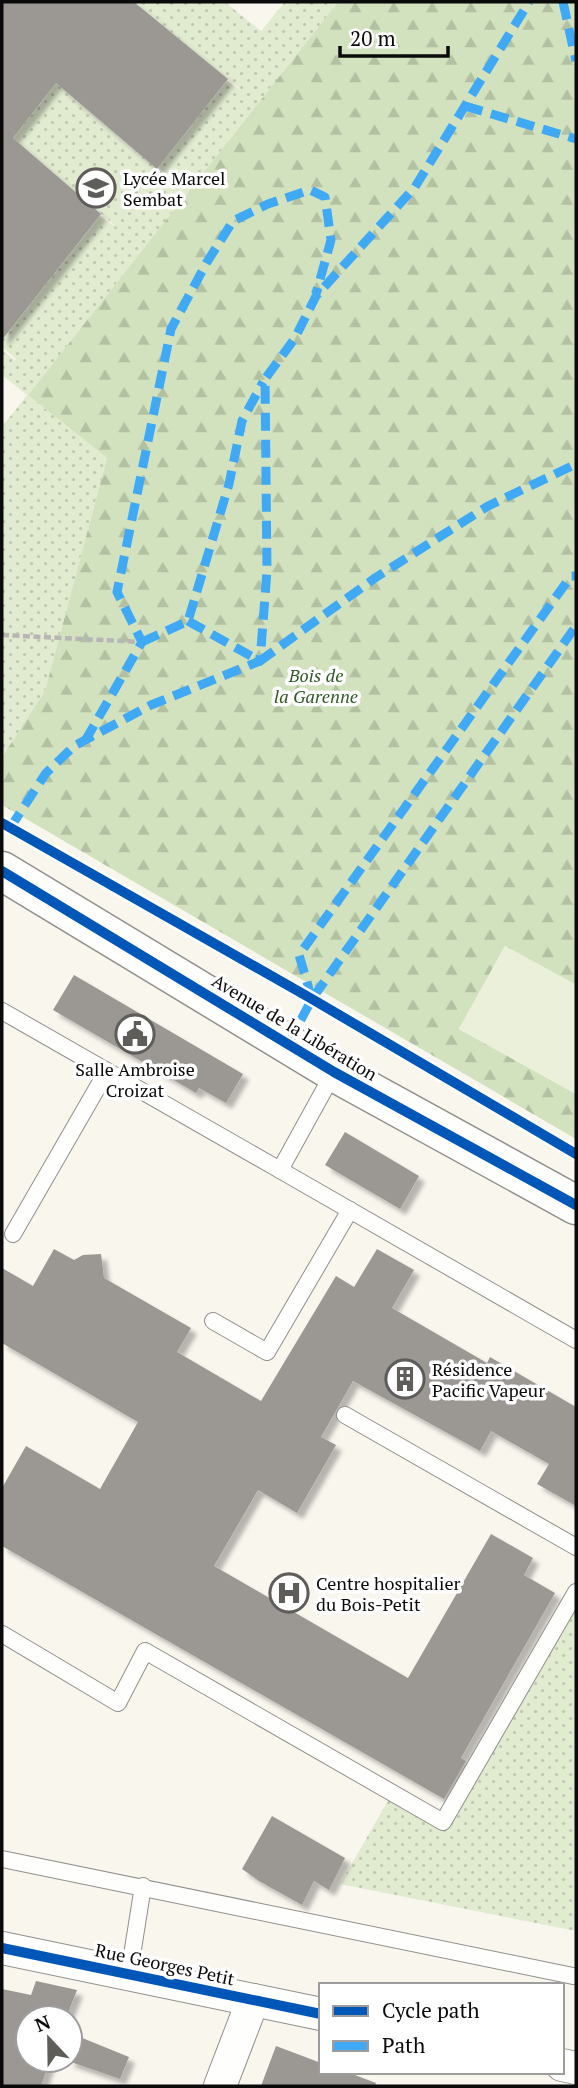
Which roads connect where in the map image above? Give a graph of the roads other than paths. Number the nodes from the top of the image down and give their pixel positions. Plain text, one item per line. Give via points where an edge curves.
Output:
1 (2, 871) edge
2 (2, 1011) edge
3 (107, 1071) junction
4 (334, 1072) junction
5 (281, 1171) junction
6 (576, 1205) edge
7 (350, 1210) junction
8 (13, 1234) dead end
9 (213, 1321) dead end
10 (576, 1340) edge
11 (345, 1415) dead end
12 (576, 1547) edge
13 (576, 1592) edge
14 (2, 1634) edge
15 (2, 1859) edge
16 (143, 1886) junction
17 (2, 1948) edge
18 (129, 1974) junction
19 (573, 1976) dead end
20 (253, 2000) junction
21 (319, 2014) edge
22 (220, 2086) edge

1 - 4 street, Avenue de la Libération
2 - 3 lane
3 - 5 lane
3 - 8 lane
4 - 5 lane
4 - 6 street, Avenue de la Libération
5 - 7 lane
7 - 9 lane via 267,1352
7 - 10 lane
11 - 12 lane
13 - 14 lane via 443,1822 145,1651 118,1703
15 - 16 lane
16 - 18 lane
16 - 19 lane
17 - 18 street, Rue Georges Petit
18 - 20 street, Rue Georges Petit
20 - 21 street, Rue Georges Petit
20 - 22 street

